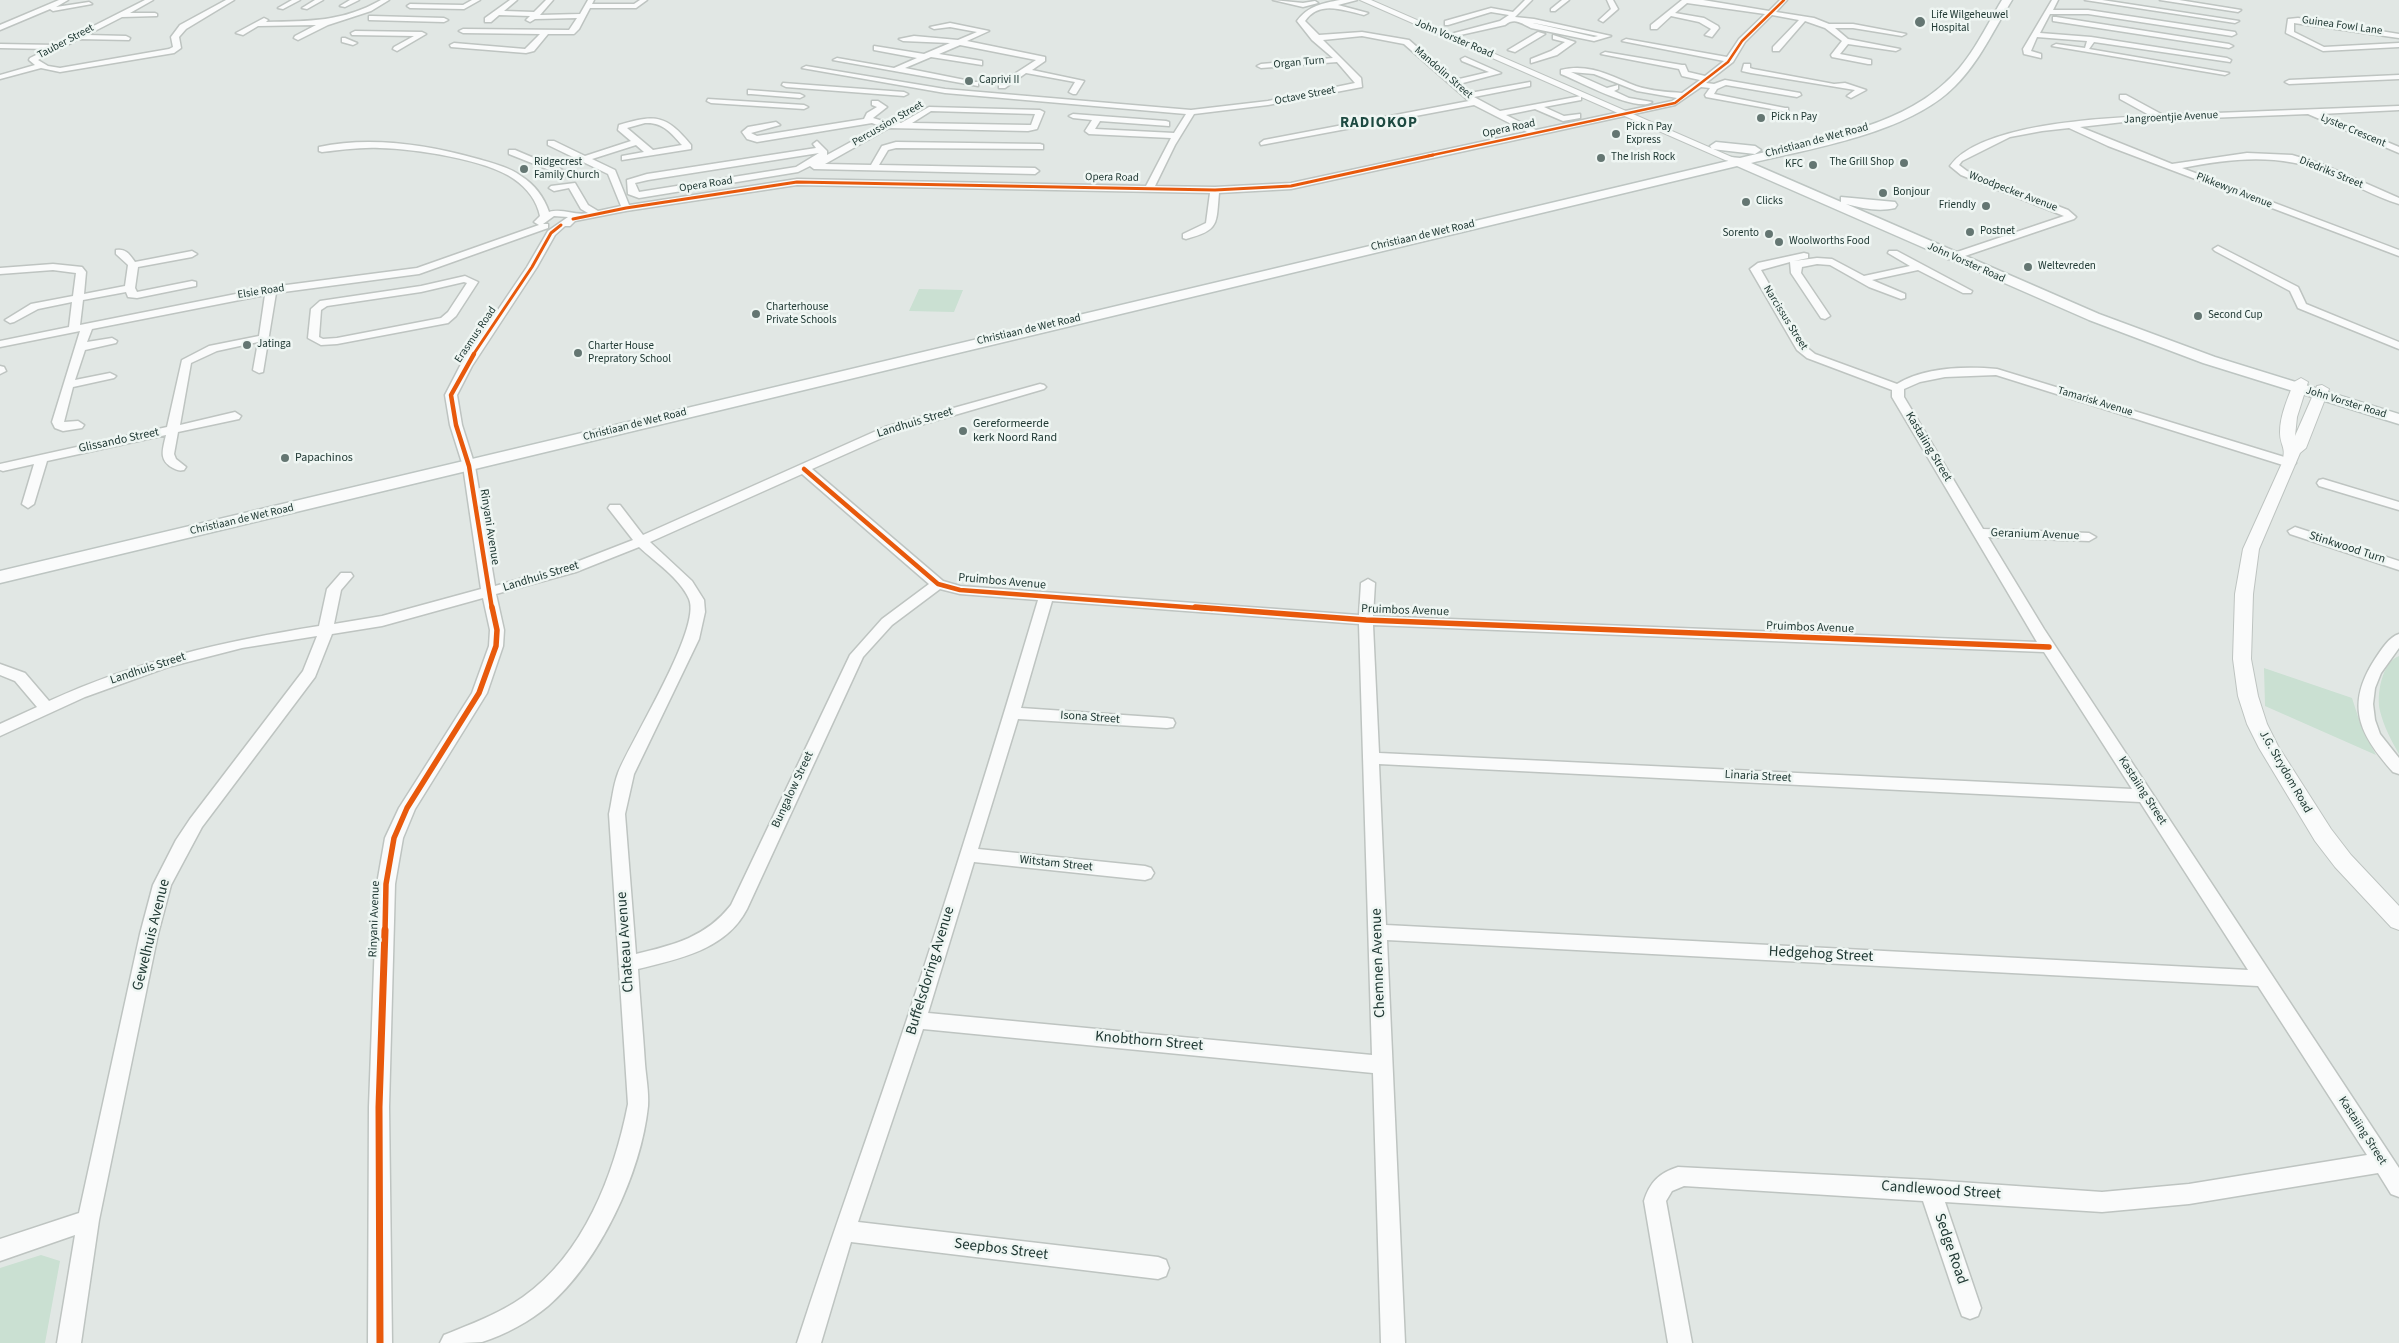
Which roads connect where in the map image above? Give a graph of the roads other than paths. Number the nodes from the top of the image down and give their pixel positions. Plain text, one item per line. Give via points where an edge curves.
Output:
1 (64, 0) edge
2 (150, 0) edge
3 (231, 0) edge
4 (297, 0) edge
5 (320, 0) edge
6 (356, 0) edge
7 (386, 0) edge
8 (416, 0) edge
9 (438, 0) edge
10 (477, 0) edge
11 (514, 0) edge
12 (550, 0) edge
13 (644, 0) edge
14 (1276, 0) edge
15 (1354, 0) edge
16 (1364, 0) edge
17 (1529, 0) edge
18 (1566, 0) edge
19 (1606, 0) edge
20 (1610, 0) edge
21 (1615, 0) edge
22 (1784, 0) edge
23 (1999, 0) edge
24 (2007, 0) edge
25 (2055, 0) edge
26 (2088, 0) edge
27 (2163, 0) edge
28 (2108, 2) edge
29 (589, 3) edge
30 (1320, 3) edge
31 (89, 4) dead end
32 (343, 6) dead end
33 (426, 6) junction
34 (281, 8) dead end
35 (305, 8) dead end
36 (369, 10) junction
37 (1553, 10) dead end
38 (38, 12) junction
39 (2049, 12) junction
40 (497, 13) junction
41 (1364, 13) dead end
42 (1771, 13) junction
43 (1670, 14) junction
44 (118, 15) junction
45 (155, 15) dead end
46 (2103, 15) junction
47 (296, 16) dead end
48 (582, 16) junction
49 (1512, 16) junction
50 (533, 17) junction
51 (22, 18) junction
52 (372, 18) junction
53 (1804, 18) junction
54 (43, 19) dead end
55 (2056, 19) dead end
56 (264, 20) dead end
57 (488, 20) dead end
58 (1603, 20) dead end
59 (1527, 22) junction
60 (325, 23) junction
61 (1448, 23) dead end
62 (257, 24) junction
63 (282, 24) junction
64 (1498, 24) junction
65 (1828, 26) junction
66 (2098, 26) junction
67 (934, 27) dead end
68 (1654, 27) dead end
69 (2234, 28) junction
70 (1524, 30) dead end
71 (463, 31) dead end
72 (2, 32) edge
73 (268, 32) dead end
74 (501, 32) junction
75 (546, 32) junction
76 (240, 33) dead end
77 (355, 33) junction
78 (422, 34) junction
79 (1541, 34) junction
80 (1902, 34) dead end
81 (1709, 35) dead end
82 (2036, 35) junction
83 (1447, 36) junction
84 (2399, 36) edge
85 (75, 37) junction
86 (1484, 37) dead end
87 (126, 38) dead end
88 (298, 38) dead end
89 (1315, 38) junction
90 (2090, 38) junction
91 (903, 39) dead end
92 (1400, 41) junction
93 (1626, 41) dead end
94 (1846, 41) junction
95 (353, 43) dead end
96 (960, 44) junction
97 (454, 45) dead end
98 (2399, 45) edge
99 (0, 46) edge
100 (2056, 46) dead end
101 (2229, 46) junction
102 (56, 47) junction
103 (488, 48) junction
104 (877, 48) dead end
105 (1776, 48) dead end
106 (397, 49) dead end
107 (1896, 49) dead end
108 (2323, 49) junction
109 (1512, 50) dead end
110 (2305, 50) dead end
111 (2086, 51) junction
112 (1605, 54) dead end
113 (929, 56) junction
114 (2038, 56) dead end
115 (1434, 57) dead end
116 (1465, 58) dead end
117 (837, 60) dead end
118 (1337, 60) junction
119 (2227, 60) junction
120 (1534, 61) dead end
121 (1729, 61) junction
122 (1868, 62) dead end
123 (979, 63) dead end
124 (41, 66) junction
125 (1261, 66) dead end
126 (1747, 66) junction
127 (806, 68) dead end
128 (894, 70) junction
129 (1027, 70) junction
130 (2399, 77) edge
131 (0, 78) edge
132 (1577, 79) junction
133 (1589, 79) dead end
134 (1854, 79) dead end
135 (1703, 81) junction
136 (960, 82) junction
137 (2289, 82) dead end
138 (1454, 83) junction
139 (983, 84) dead end
140 (1527, 84) dead end
141 (786, 85) dead end
142 (992, 85) dead end
143 (1626, 85) junction
144 (1002, 86) junction
145 (1020, 87) dead end
146 (1715, 87) junction
147 (945, 91) junction
148 (751, 92) dead end
149 (808, 92) junction
150 (1073, 92) dead end
151 (1610, 92) junction
152 (785, 95) junction
153 (1797, 95) dead end
154 (1468, 96) junction
155 (1685, 96) junction
156 (1851, 96) dead end
157 (2123, 97) dead end
158 (1578, 98) dead end
159 (711, 101) dead end
160 (1475, 102) junction
161 (1648, 102) dead end
162 (741, 103) junction
163 (875, 103) dead end
164 (769, 105) junction
165 (1537, 106) junction
166 (804, 107) dead end
167 (2399, 108) edge
168 (1785, 110) dead end
169 (1600, 111) dead end
170 (756, 112) dead end
171 (1191, 112) junction
172 (2308, 112) junction
173 (1632, 113) junction
174 (728, 114) dead end
175 (1499, 114) junction
176 (1073, 116) dead end
177 (1098, 118) junction
178 (2161, 118) junction
179 (1563, 120) junction
180 (869, 121) junction
181 (787, 123) dead end
182 (1166, 124) dead end
183 (776, 125) junction
184 (896, 125) junction
185 (2070, 125) junction
186 (1536, 129) junction
187 (784, 134) junction
188 (1178, 136) junction
189 (635, 142) junction
190 (551, 143) dead end
191 (1264, 143) dead end
192 (1040, 147) dead end
193 (1712, 147) junction
194 (322, 149) dead end
195 (562, 149) junction
196 (2399, 150) edge
197 (512, 152) dead end
198 (1765, 152) junction
199 (652, 154) junction
200 (625, 158) dead end
201 (531, 159) junction
202 (586, 159) junction
203 (1738, 159) junction
204 (814, 166) junction
205 (1692, 166) junction
206 (1954, 166) joint
207 (2171, 167) junction
208 (874, 168) junction
209 (1714, 168) junction
210 (1035, 171) dead end
211 (1766, 171) junction
212 (570, 175) dead end
213 (988, 178) junction
214 (733, 179) junction
215 (797, 182) junction
216 (554, 188) dead end
217 (1150, 188) junction
218 (1214, 190) junction
219 (737, 191) junction
220 (1837, 197) junction
221 (2399, 201) edge
222 (626, 208) junction
223 (592, 214) junction
224 (572, 217) junction
225 (545, 222) junction
226 (1899, 224) junction
227 (1186, 236) dead end
228 (494, 244) junction
229 (545, 246) junction
230 (2218, 249) dead end
231 (120, 252) dead end
232 (2399, 252) edge
233 (192, 254) dead end
234 (1893, 254) dead end
235 (1959, 255) junction
236 (1801, 261) junction
237 (133, 265) junction
238 (1918, 267) junction
239 (0, 271) edge
240 (411, 272) junction
241 (1863, 279) junction
242 (192, 284) dead end
243 (130, 288) junction
244 (271, 290) junction
245 (407, 291) junction
246 (1967, 291) dead end
247 (1901, 296) dead end
248 (77, 298) junction
249 (1825, 316) dead end
250 (10, 320) dead end
251 (87, 326) junction
252 (74, 328) junction
253 (264, 338) junction
254 (112, 341) dead end
255 (0, 344) edge
256 (2399, 346) edge
257 (81, 347) junction
258 (260, 370) dead end
259 (110, 376) dead end
260 (68, 385) junction
261 (2300, 386) junction
262 (1040, 387) dead end
263 (1898, 388) junction
264 (2321, 393) junction
265 (2399, 411) edge
266 (235, 416) dead end
267 (2399, 419) edge
268 (78, 425) dead end
269 (171, 430) junction
270 (2292, 457) junction
271 (42, 458) junction
272 (467, 461) junction
273 (3, 467) dead end
274 (180, 467) dead end
275 (804, 469) junction
276 (2324, 482) dead end
277 (28, 504) dead end
278 (2399, 506) edge
279 (614, 508) dead end
280 (2295, 531) dead end
281 (1981, 533) junction
282 (2089, 537) dead end
283 (642, 541) junction
284 (2399, 566) edge
285 (0, 567) edge
286 (346, 576) dead end
287 (0, 577) edge
288 (1368, 583) dead end
289 (938, 584) junction
290 (489, 593) junction
291 (1046, 596) junction
292 (1366, 620) junction
293 (325, 631) junction
294 (2399, 640) edge
295 (2049, 647) junction
296 (0, 669) edge
297 (46, 707) junction
298 (1012, 713) junction
299 (1167, 723) dead end
300 (0, 730) edge
301 (1371, 758) junction
302 (2399, 768) edge
303 (2145, 796) junction
304 (967, 855) junction
305 (1145, 873) dead end
306 (2399, 922) edge
307 (1378, 932) junction
308 (629, 964) junction
309 (2265, 979) junction
310 (916, 1020) junction
311 (1383, 1065) junction
312 (2382, 1163) junction
313 (2399, 1187) edge
314 (1930, 1190) junction
315 (88, 1220) junction
316 (844, 1231) junction
317 (0, 1250) edge
318 (1158, 1268) dead end
319 (1970, 1308) dead end
320 (69, 1343) edge
321 (380, 1343) edge
322 (452, 1343) edge
323 (809, 1343) edge
324 (1393, 1343) edge
325 (1680, 1343) edge

1 - 38 street
2 - 44 street, Tauber Street
3 - 124 street, Tauber Street via 183,27 175,37 175,49 71,69 53,70
4 - 34 street
5 - 35 street
6 - 32 street
7 - 36 street
8 - 33 street via 410,6
9 - 33 street
10 - 33 street via 464,7
11 - 40 street
12 - 50 street
13 - 29 street via 636,6 613,10
14 - 30 street via 1303,5
15 - 30 street, Octave Street
16 - 83 street, John Vorster Road
17 - 49 street
18 - 37 street
19 - 20 street
20 - 21 street
20 - 58 street via 1615,9
22 - 42 street, Opera Road
23 - 198 main road, Christiaan de Wet Road via 1957,67 1935,89 1854,126
24 - 198 main road, Christiaan de Wet Road via 1962,72 1930,99 1857,132
25 - 39 street
26 - 28 street
27 - 69 street via 2238,9
28 - 69 street
29 - 48 street
30 - 41 street
30 - 89 street, Octave Street via 1301,20
31 - 38 street
36 - 52 street via 368,16
36 - 60 street
38 - 51 street
39 - 46 street via 2077,11
39 - 82 street
40 - 50 street
40 - 57 street
42 - 43 street via 1696,0 1682,3
42 - 53 street
42 - 121 street, Opera Road via 1742,42
43 - 68 street
43 - 81 street via 1707,22 1715,28
44 - 45 street
44 - 85 street, Tauber Street
46 - 66 street
46 - 69 street
47 - 63 street
48 - 50 street
48 - 75 street via 574,30
49 - 59 street
49 - 61 street via 1491,10
49 - 64 street
51 - 54 street
51 - 72 street
52 - 77 street
52 - 78 street via 445,21
53 - 65 street
53 - 105 street
55 - 66 street
56 - 62 street
59 - 59 street via 1534,20 1606,36 1594,38
60 - 63 street
60 - 88 street
62 - 63 street
62 - 76 street
63 - 73 street
64 - 83 street
64 - 86 street via 1512,28 1495,30
65 - 80 street via 1853,26
65 - 94 street
66 - 101 street
67 - 96 street via 950,25 985,31
69 - 101 street
70 - 79 street
71 - 74 street
74 - 75 street
74 - 103 street
75 - 103 street via 528,50
77 - 78 street
77 - 95 street via 345,40
78 - 106 street
79 - 109 street
79 - 120 street via 1571,42
82 - 90 street
82 - 114 street via 2027,52
83 - 173 street, John Vorster Road
84 - 108 street, Guinea Fowl Lane via 2291,21 2290,34
85 - 87 street
85 - 102 street, Tauber Street
89 - 92 street, Mandolin Street via 1358,34
89 - 118 street, Octave Street
90 - 111 street
90 - 119 street
91 - 96 street via 919,37
92 - 115 street via 1412,40
92 - 138 street, Mandolin Street via 1410,45
93 - 121 street
94 - 107 street
94 - 122 street via 1835,55
96 - 113 street
96 - 129 street via 1019,52 1042,59
97 - 103 street
98 - 108 street, Guinea Fowl Lane
99 - 102 street
100 - 111 street
101 - 119 street
102 - 124 street, Tauber Street via 33,60
104 - 113 street
108 - 110 street
111 - 119 street via 2224,76
112 - 135 street via 1682,67 1685,74
113 - 123 street
113 - 128 street
116 - 138 street via 1497,73
117 - 128 street
118 - 125 street, Organ Turn
118 - 171 street, Octave Street via 1358,80 1358,86 1263,104
121 - 126 street
121 - 135 street, Opera Road
124 - 131 street
126 - 134 street via 1759,64
126 - 156 street via 1744,69 1862,90
127 - 147 street
128 - 136 street
129 - 144 street
129 - 150 street via 1080,81
130 - 137 street
132 - 133 street
132 - 143 street via 1564,72 1573,69 1590,71
132 - 151 street
135 - 146 street
135 - 155 street, Opera Road
136 - 139 street
136 - 147 street
138 - 154 street, Mandolin Street
140 - 154 street
141 - 149 street, Percussion Street
142 - 144 street
143 - 151 street via 1614,87
143 - 155 street
144 - 145 street
146 - 153 street via 1726,82
146 - 168 street via 1709,95
147 - 171 street
148 - 152 street
149 - 152 street
149 - 184 street, Percussion Street via 932,97
151 - 161 street via 1626,100
152 - 164 street
154 - 160 street, Mandolin Street
155 - 173 street, Opera Road via 1675,103
157 - 178 street
158 - 165 street
159 - 162 street
160 - 175 street, Mandolin Street
160 - 191 street
162 - 164 street
162 - 174 street
163 - 180 street via 883,107 870,115
164 - 166 street
164 - 170 street
165 - 175 street
165 - 179 street
167 - 172 street, Jangroentjie Avenue
169 - 179 street
171 - 188 street
172 - 178 street, Jangroentjie Avenue
172 - 196 street, Lyster Crescent
173 - 186 street, Opera Road
173 - 193 street, John Vorster Road
175 - 186 street, Mandolin Street
176 - 177 street
177 - 182 street
177 - 188 street via 1089,132
178 - 185 street, Jangroentjie Avenue
179 - 186 street
180 - 184 street
180 - 187 street
181 - 183 street
183 - 187 street
183 - 187 street via 746,132 756,139
184 - 184 street via 1028,128 1034,126 1040,112 929,109
184 - 204 street, Percussion Street
185 - 206 street, Jangroentjie Avenue via 2007,135 1959,159
185 - 207 street, Pikkewyn Avenue
186 - 218 street, Opera Road via 1291,186
188 - 217 street
189 - 199 street
189 - 199 street via 622,127 650,120 669,121 688,147
189 - 202 street
190 - 195 street
192 - 208 street via 896,144 885,148
193 - 198 main road
193 - 203 street, John Vorster Road
193 - 205 main road via 1708,158
194 - 225 street via 386,145 469,159 515,176 526,184
195 - 201 street
195 - 202 street
197 - 201 street
198 - 203 main road, Christiaan de Wet Road
198 - 211 main road
199 - 200 street
201 - 212 street
202 - 222 street via 612,172
203 - 205 main road, Christiaan de Wet Road
203 - 209 main road, Christiaan de Wet Road
203 - 211 main road, John Vorster Road
204 - 208 street
204 - 215 street, Percussion Street
205 - 272 main road, Christiaan de Wet Road
206 - 235 street, Woodpecker Avenue via 2071,217
207 - 221 street, Diedriks Street via 2216,159 2287,157 2310,163
207 - 232 street, Pikkewyn Avenue
208 - 213 street
209 - 211 main road
209 - 272 main road, Christiaan de Wet Road
210 - 213 street
211 - 220 main road, John Vorster Road
211 - 235 main road, John Vorster Road
213 - 215 street, Opera Road
213 - 217 street, Opera Road
214 - 214 street via 798,169 824,153 819,147 777,153 646,173 630,182 633,194
214 - 219 street
215 - 219 street, Opera Road
216 - 223 street via 572,185 584,207
217 - 218 street, Opera Road
218 - 227 street via 1211,224
219 - 222 street, Opera Road
220 - 226 main road, John Vorster Road
220 - 226 main road via 1868,205 1892,205 1892,214
222 - 223 street, Opera Road
223 - 224 street, Opera Road
224 - 225 street, Erasmus Road via 561,225
224 - 225 street, Elsie Road via 558,213
225 - 228 street, Elsie Road
225 - 229 street, Erasmus Road
226 - 235 main road, John Vorster Road
228 - 229 street via 532,238 541,240
228 - 240 street, Elsie Road
229 - 272 street, Erasmus Road via 466,366 451,395
230 - 256 street via 2294,289 2300,304 2309,310
231 - 237 street
233 - 237 street
234 - 238 street
235 - 261 main road, John Vorster Road via 2094,318 2200,357
236 - 241 street, Narcissus Street via 1832,262
236 - 249 street via 1796,273
236 - 263 street, Narcissus Street via 1786,260 1755,269 1806,353
237 - 243 street
238 - 241 street
238 - 246 street
239 - 248 street via 52,267 78,269 81,272
240 - 244 street, Elsie Road
240 - 245 street
241 - 247 street, Narcissus Street
242 - 243 street via 137,295 132,295
243 - 248 street
244 - 251 street, Elsie Road
244 - 253 street
245 - 245 street via 324,303 316,309 313,338 322,342 337,341 436,324 449,318 473,282 465,279
248 - 250 street via 35,306
248 - 252 street
251 - 252 street, Elsie Road
251 - 257 street
252 - 255 street, Elsie Road
253 - 258 street
253 - 269 street via 206,350 186,362
254 - 257 street
257 - 260 street
259 - 260 street
260 - 268 street via 58,425
261 - 264 main road, John Vorster Road
261 - 270 street via 2288,428
262 - 275 street, Landhuis Street via 896,427
263 - 270 street, Tamarisk Avenue via 1909,382 1964,370 1997,372
263 - 281 street, Kastaiing Street via 1898,397
264 - 265 main road, John Vorster Road
264 - 267 main road, John Vorster Road
264 - 270 street, J.G. Strydom Road
266 - 269 street, Glissando Street
269 - 271 street, Glissando Street
269 - 274 street via 168,458
270 - 306 street, J.G. Strydom Road via 2252,549 2247,573 2242,659 2248,696 2268,748 2323,835
271 - 273 street, Glissando Street
271 - 277 street
272 - 285 main road, Christiaan de Wet Road
272 - 287 main road, Christiaan de Wet Road
272 - 290 street, Rinyani Avenue
275 - 283 street, Landhuis Street
275 - 289 street, Pruimbos Avenue
276 - 278 street
279 - 283 street, Chateau Avenue
280 - 284 street, Stinkwood Turn
281 - 282 street, Geranium Avenue
281 - 295 street, Kastaiing Street
283 - 290 street, Landhuis Street via 586,564
283 - 308 street, Chateau Avenue via 687,584 696,600 698,612 692,639 633,758 620,795 617,830
286 - 293 street, Gewelhuis Avenue via 334,589
288 - 292 street, Chemnen Avenue
289 - 291 street, Pruimbos Avenue via 960,590
289 - 308 street, Bungalow Street via 887,622 857,655 733,918 706,941
290 - 293 street, Landhuis Street via 382,621
290 - 321 street, Rinyani Avenue via 498,630 487,675 407,808 394,838 389,861 379,1107
291 - 292 street, Pruimbos Avenue
291 - 298 street, Buffelsdoring Avenue
292 - 295 street, Pruimbos Avenue
292 - 301 street, Chemnen Avenue
293 - 297 street, Landhuis Street via 242,643 164,662
293 - 315 street, Gewelhuis Avenue via 305,680 196,823 162,885
294 - 302 street via 2374,670 2365,698 2368,724 2374,738
295 - 303 street, Kastaiing Street
296 - 297 street via 20,677
297 - 300 street, Landhuis Street
298 - 299 street, Isona Street
298 - 304 street, Buffelsdoring Avenue
301 - 303 street, Linaria Street
301 - 307 street, Chemnen Avenue
303 - 309 street, Kastaiing Street
304 - 305 street, Witstam Street
304 - 310 street, Buffelsdoring Avenue
307 - 309 street, Hedgehog Street
307 - 311 street, Chemnen Avenue
308 - 322 street, Chateau Avenue via 638,1104 623,1163 606,1204 574,1261 540,1298 497,1325
309 - 312 street, Kastaiing Street
310 - 311 street, Knobthorn Street
310 - 316 street, Buffelsdoring Avenue
311 - 324 street, Chemnen Avenue
312 - 313 street, Kastaiing Street
312 - 314 street, Candlewood Street via 2141,1200 2102,1202
314 - 319 street, Sedge Road
314 - 325 street, Candlewood Street via 1684,1176 1664,1183 1657,1190 1656,1215
315 - 317 street
315 - 320 street, Gewelhuis Avenue
316 - 318 street, Seepbos Street
316 - 323 street, Buffelsdoring Avenue

